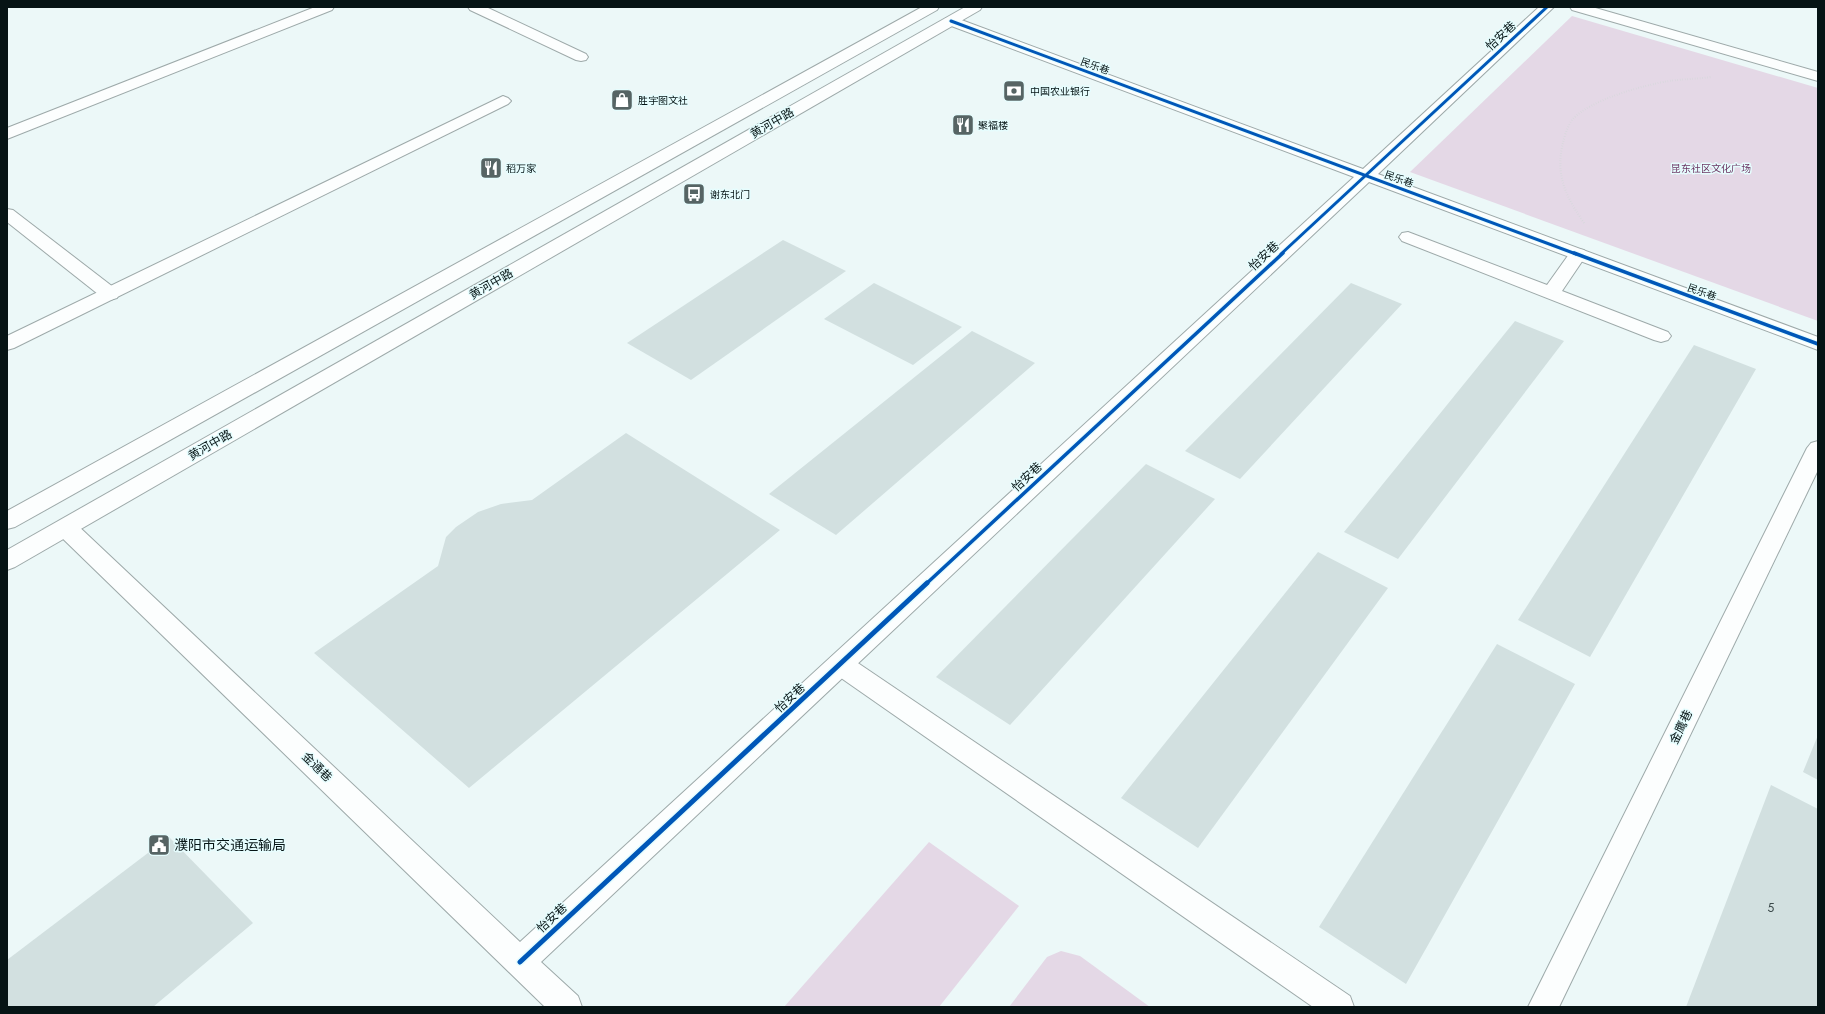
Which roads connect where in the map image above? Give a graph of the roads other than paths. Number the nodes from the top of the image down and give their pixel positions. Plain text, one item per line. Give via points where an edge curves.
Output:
1 (327, 7) edge
2 (474, 7) edge
3 (932, 7) edge
4 (976, 7) edge
5 (1547, 7) edge
6 (1577, 7) edge
7 (951, 21) junction
8 (581, 57) dead end
9 (1818, 77) edge
10 (503, 101) dead end
11 (7, 134) edge
12 (1366, 176) junction
13 (7, 214) edge
14 (1408, 237) dead end
15 (1578, 254) junction
16 (1550, 293) junction
17 (110, 294) junction
18 (1661, 336) dead end
19 (7, 344) edge
20 (1818, 344) edge
21 (1818, 448) edge
22 (7, 521) edge
23 (66, 528) junction
24 (7, 562) edge
25 (840, 664) junction
26 (520, 962) junction
27 (567, 1007) edge
28 (1339, 1007) edge
29 (1543, 1007) edge

1 - 11 street
2 - 8 street
3 - 22 street, 黄河中路
4 - 7 street, 黄河中路
5 - 12 street, 怡安巷
6 - 9 street
7 - 12 street, 民乐巷
7 - 23 street, 黄河中路
10 - 17 street
12 - 15 street, 民乐巷
12 - 25 street, 怡安巷
13 - 17 street
14 - 16 street
15 - 16 street
15 - 20 street, 民乐巷
16 - 18 street
17 - 19 street
21 - 29 street, 金鹰巷
23 - 24 street, 黄河中路
23 - 26 street, 金通巷
25 - 26 street, 怡安巷
25 - 28 street
26 - 27 street, 金通巷

